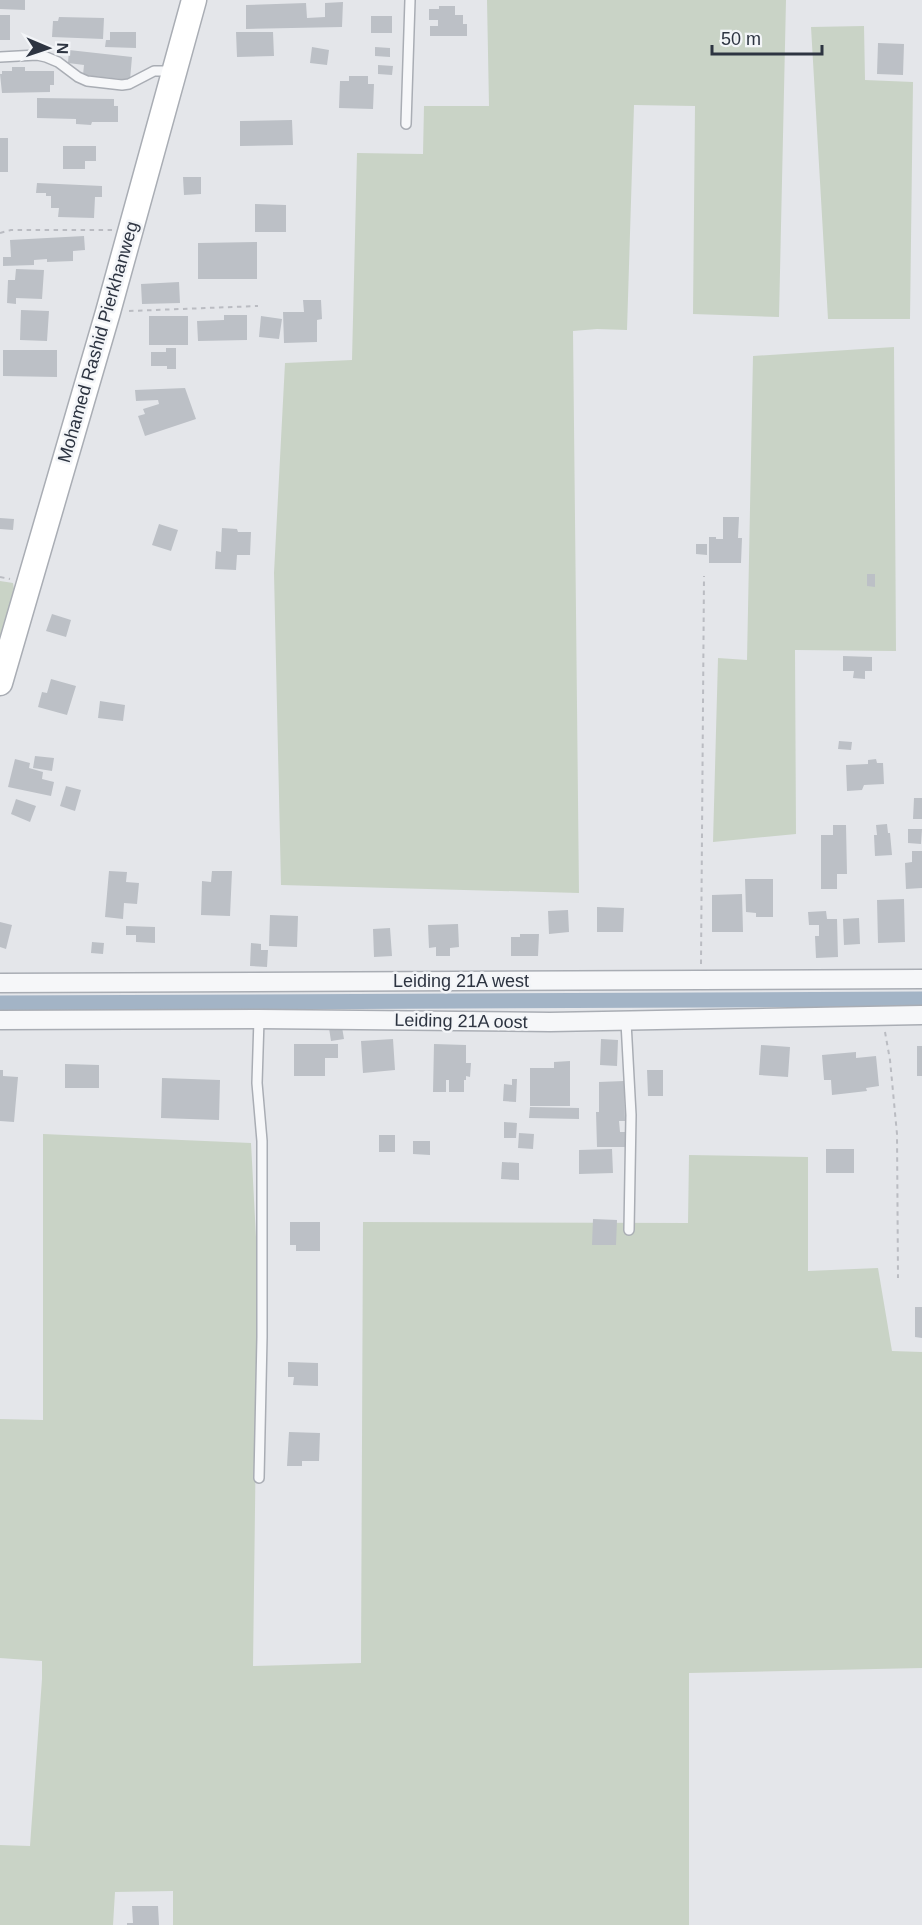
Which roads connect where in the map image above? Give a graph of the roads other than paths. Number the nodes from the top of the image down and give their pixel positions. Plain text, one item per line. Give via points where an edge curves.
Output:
1 (194, 0) edge
2 (410, 0) edge
3 (0, 57) edge
4 (174, 71) junction
5 (406, 124) dead end
6 (0, 683) edge
7 (922, 979) edge
8 (0, 983) edge
9 (922, 1015) edge
10 (259, 1019) junction
11 (0, 1020) edge
12 (626, 1022) junction
13 (629, 1230) dead end
14 (259, 1478) dead end

1 - 4 street, Mohamed Rashid Pierkhanweg
2 - 5 lane
3 - 4 lane via 46,57 87,81 122,85 154,71
4 - 6 street, Mohamed Rashid Pierkhanweg
7 - 8 street, Leiding 21A west
9 - 12 street, Leiding 21A oost
10 - 11 street, Leiding 21A oost
10 - 12 street, Leiding 21A oost
10 - 14 lane
12 - 13 lane via 632,1115

